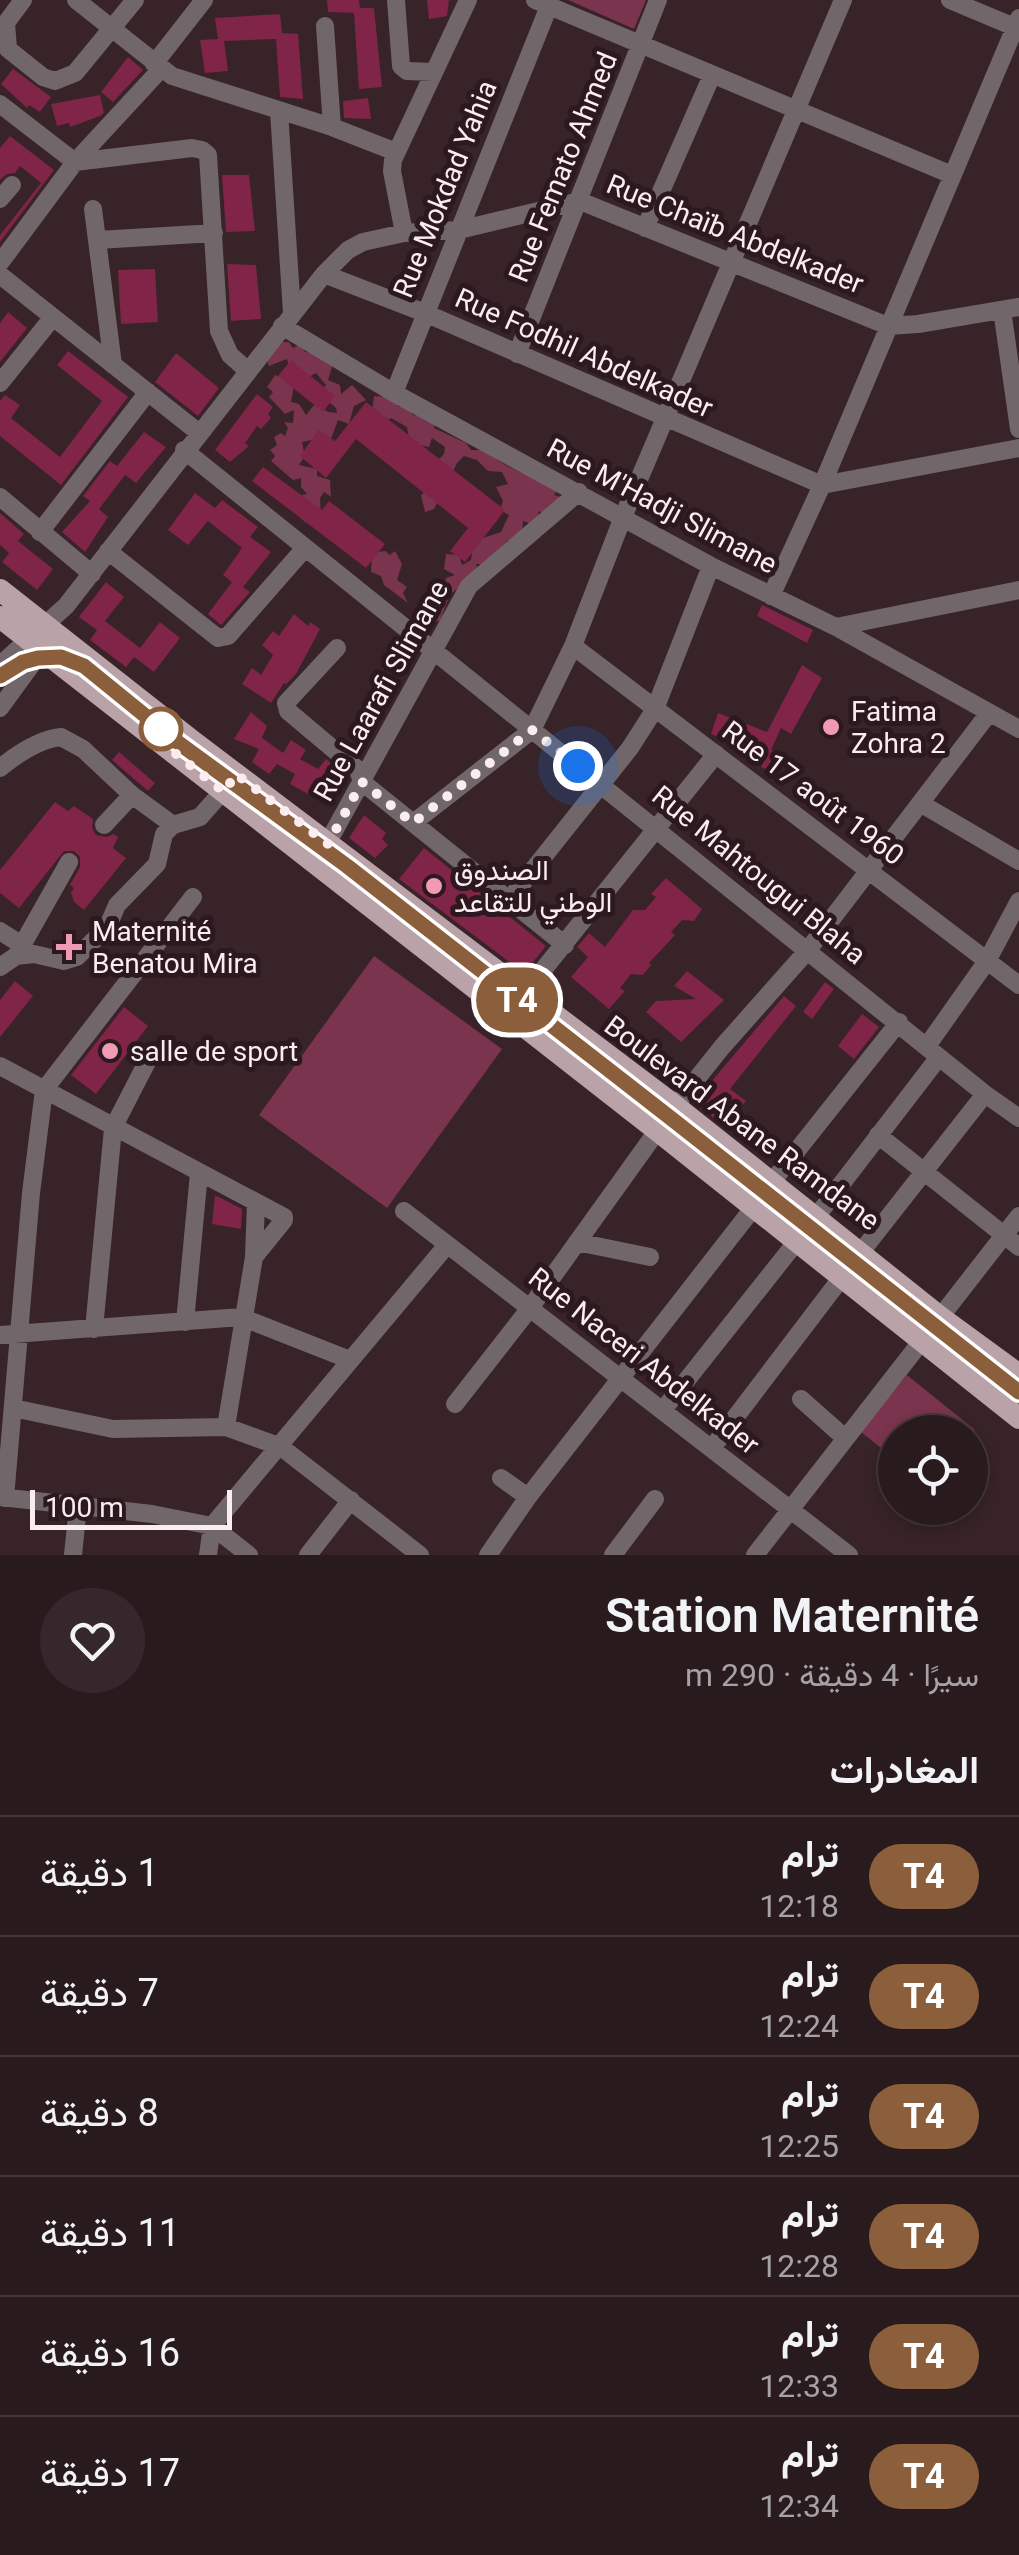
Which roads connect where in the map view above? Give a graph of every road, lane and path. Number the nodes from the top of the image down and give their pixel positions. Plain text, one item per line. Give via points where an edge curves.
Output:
1 (23, 0) edge
2 (76, 0) edge
3 (135, 0) edge
4 (204, 0) edge
5 (396, 0) edge
6 (468, 0) edge
7 (658, 0) edge
8 (843, 0) edge
9 (950, 0) edge
10 (542, 3) edge
11 (1018, 25) edge
12 (325, 26) dead end
13 (112, 28) junction
14 (641, 45) junction
15 (158, 66) junction
16 (434, 72) junction
17 (712, 75) junction
18 (0, 104) edge
19 (795, 107) junction
20 (279, 111) junction
21 (332, 128) junction
22 (396, 152) junction
23 (75, 162) junction
24 (952, 175) junction
25 (580, 201) junction
26 (94, 209) dead end
27 (645, 228) junction
28 (458, 230) junction
29 (214, 232) junction
30 (404, 233) junction
31 (98, 240) junction
32 (0, 263) edge
33 (730, 264) junction
34 (324, 274) junction
35 (0, 275) edge
36 (1010, 309) edge
37 (424, 313) junction
38 (53, 317) junction
39 (287, 320) junction
40 (888, 326) junction
41 (518, 354) junction
42 (113, 365) junction
43 (247, 370) junction
44 (0, 383) edge
45 (148, 392) junction
46 (394, 393) junction
47 (667, 420) junction
48 (1019, 429) edge
49 (198, 432) junction
50 (1019, 448) edge
51 (184, 450) junction
52 (822, 485) junction
53 (579, 492) junction
54 (0, 497) edge
55 (624, 517) junction
56 (40, 532) junction
57 (306, 548) junction
58 (108, 551) junction
59 (711, 566) junction
60 (92, 574) junction
61 (0, 590) edge
62 (1019, 590) edge
63 (772, 596) junction
64 (0, 617) edge
65 (836, 628) junction
66 (42, 637) junction
67 (573, 646) junction
68 (337, 648) dead end
69 (434, 650) junction
70 (0, 665) edge
71 (0, 708) edge
72 (655, 710) junction
73 (989, 713) junction
74 (1019, 729) edge
75 (532, 730) junction
76 (716, 754) junction
77 (0, 768) edge
78 (362, 782) junction
79 (230, 783) junction
80 (601, 784) junction
81 (132, 795) junction
82 (920, 803) junction
83 (413, 823) junction
84 (104, 824) dead end
85 (173, 825) junction
86 (658, 830) junction
87 (328, 844) junction
88 (1019, 861) edge
89 (69, 862) dead end
90 (870, 870) junction
91 (193, 897) dead end
92 (509, 900) junction
93 (1019, 901) edge
94 (0, 931) edge
95 (565, 945) junction
96 (19, 950) junction
97 (808, 950) junction
98 (987, 961) junction
99 (0, 967) edge
100 (1019, 985) edge
101 (523, 995) junction
102 (899, 1022) junction
103 (933, 1051) junction
104 (147, 1062) dead end
105 (0, 1066) edge
106 (44, 1090) junction
107 (985, 1094) junction
108 (675, 1106) junction
109 (1016, 1110) edge
110 (113, 1128) junction
111 (657, 1130) junction
112 (878, 1135) junction
113 (924, 1172) junction
114 (199, 1173) junction
115 (772, 1182) junction
116 (256, 1202) junction
117 (754, 1207) junction
118 (404, 1212) dead end
119 (1019, 1216) edge
120 (816, 1217) junction
121 (797, 1241) junction
122 (1011, 1241) edge
123 (577, 1242) junction
124 (447, 1245) junction
125 (861, 1252) junction
126 (254, 1257) junction
127 (650, 1257) dead end
128 (842, 1277) junction
129 (530, 1308) junction
130 (241, 1317) junction
131 (940, 1317) junction
132 (185, 1322) junction
133 (94, 1328) junction
134 (20, 1334) junction
135 (0, 1335) edge
136 (922, 1342) junction
137 (350, 1360) junction
138 (1019, 1374) edge
139 (621, 1378) junction
140 (801, 1399) dead end
141 (455, 1404) dead end
142 (14, 1408) junction
143 (663, 1410) junction
144 (1019, 1418) edge
145 (226, 1427) junction
146 (845, 1438) junction
147 (282, 1447) junction
148 (712, 1448) junction
149 (502, 1478) dead end
150 (528, 1497) junction
151 (2, 1498) edge
152 (655, 1499) dead end
153 (350, 1500) junction
154 (78, 1506) junction
155 (791, 1509) junction
156 (212, 1526) junction
157 (73, 1555) edge
158 (208, 1555) edge
159 (249, 1555) edge
160 (308, 1555) edge
161 (420, 1555) edge
162 (488, 1555) edge
163 (613, 1555) edge
164 (755, 1555) edge
165 (849, 1555) edge

1 - 13 street via 6,23 8,49 55,82 75,73
2 - 13 street
3 - 13 street
4 - 15 street
5 - 16 street via 402,66
6 - 16 street
7 - 14 street, Rue Femato Ahmed
8 - 19 street
9 - 11 street
10 - 14 street
10 - 28 street, Rue Mokdad Yahia
11 - 24 street
12 - 21 street
13 - 15 street
14 - 17 street
14 - 25 street, Rue Femato Ahmed
15 - 20 street
15 - 23 street
16 - 22 street
17 - 19 street
17 - 27 street
18 - 23 street
19 - 24 street
19 - 33 street
20 - 21 street
20 - 39 street
21 - 22 street
22 - 30 street via 392,171
23 - 29 street via 202,150 210,165
23 - 32 street
24 - 40 street
25 - 27 street, Rue Chaïb Abdelkader
25 - 28 street, Rue Chaïb Abdelkader
25 - 41 street, Rue Femato Ahmed
26 - 31 street
27 - 33 street, Rue Chaïb Abdelkader
28 - 30 street, Rue Chaïb Abdelkader
28 - 37 street, Rue Mokdad Yahia
29 - 31 street
29 - 43 street via 219,331
30 - 34 street, Rue Chaïb Abdelkader via 363,242
31 - 42 street
33 - 40 street, Rue Chaïb Abdelkader
33 - 47 street
34 - 37 street, Rue Fodhil Abdelkader
34 - 39 street, Rue Chaïb Abdelkader
35 - 38 street
36 - 40 street, Rue Chaïb Abdelkader
36 - 48 street
37 - 41 street, Rue Fodhil Abdelkader
37 - 46 street, Rue Mokdad Yahia
38 - 42 street
38 - 44 street
39 - 43 street, Rue Chaïb Abdelkader
39 - 46 street, Rue M'Hadji Slimane
40 - 52 street
41 - 47 street, Rue Fodhil Abdelkader
42 - 45 street
43 - 49 street, Rue Chaïb Abdelkader
45 - 49 street
45 - 56 street
46 - 53 street, Rue M'Hadji Slimane
47 - 52 street, Rue Fodhil Abdelkader
47 - 55 street
49 - 51 street, Rue Chaïb Abdelkader
50 - 52 street
51 - 57 street, Rue Mahtougui Blaha
51 - 58 street, Rue Chaïb Abdelkader
52 - 63 street
53 - 55 street, Rue M'Hadji Slimane
53 - 69 street, Rue Laarafi Slimane via 478,576
54 - 56 street
55 - 59 street, Rue M'Hadji Slimane
55 - 67 street
56 - 60 street
57 - 58 street via 228,636 218,638
57 - 69 street, Rue Mahtougui Blaha
58 - 60 street, Rue Chaïb Abdelkader
59 - 63 street, Rue M'Hadji Slimane
59 - 72 street
60 - 66 street, Rue Chaïb Abdelkader
61 - 66 main road, Boulevard Abane Ramdane
62 - 65 street
63 - 65 street, Rue M'Hadji Slimane
64 - 66 main road, Boulevard Abane Ramdane
65 - 73 street, Rue M'Hadji Slimane
66 - 70 street
66 - 71 street
66 - 79 main road, Boulevard Abane Ramdane
67 - 72 street, Rue 17 août 1960
67 - 75 street
68 - 78 street via 285,706 358,770
69 - 75 street, Rue Mahtougui Blaha
69 - 78 street, Rue Laarafi Slimane
72 - 76 street, Rue 17 août 1960
72 - 80 street
73 - 74 street, Rue M'Hadji Slimane
73 - 82 street
75 - 80 street, Rue Mahtougui Blaha
75 - 83 street
76 - 86 street
76 - 90 street, Rue 17 août 1960
77 - 81 street via 61,736
78 - 83 street
78 - 87 street, Rue Laarafi Slimane
79 - 85 street via 200,817
79 - 87 main road, Boulevard Abane Ramdane
79 - 111 main road, Boulevard Abane Ramdane via 509,1018
80 - 86 street, Rue Mahtougui Blaha
80 - 92 street
81 - 84 street
81 - 85 street
82 - 88 street
82 - 90 street
83 - 92 street
85 - 96 street via 160,841 157,864 77,957 64,961
86 - 95 street
86 - 97 street, Rue Mahtougui Blaha
87 - 101 main road, Boulevard Abane Ramdane
89 - 96 street
90 - 97 street
90 - 98 street, Rue 17 août 1960
91 - 106 street
92 - 95 street
93 - 98 street
94 - 96 street
95 - 101 street
96 - 99 street
97 - 102 street, Rue Mahtougui Blaha
97 - 108 street
98 - 100 street, Rue 17 août 1960
98 - 103 street
101 - 108 main road, Boulevard Abane Ramdane
102 - 103 street, Rue Mahtougui Blaha
102 - 115 street
103 - 107 street, Rue Mahtougui Blaha
103 - 112 street
104 - 110 street
105 - 106 street
106 - 110 street
106 - 134 street
107 - 109 street, Rue Mahtougui Blaha
107 - 113 street
108 - 111 street
108 - 115 main road, Boulevard Abane Ramdane
110 - 114 street
110 - 133 street
111 - 117 main road, Boulevard Abane Ramdane
111 - 123 street
112 - 113 street
112 - 120 street
113 - 122 street
113 - 125 street
114 - 116 street
114 - 132 street
115 - 120 main road, Boulevard Abane Ramdane
116 - 126 street
116 - 126 street via 285,1219
117 - 121 main road, Boulevard Abane Ramdane
117 - 139 street
118 - 124 street, Rue Naceri Abdelkader
119 - 122 street
120 - 125 main road, Boulevard Abane Ramdane
121 - 128 main road, Boulevard Abane Ramdane
121 - 143 street
122 - 131 street
123 - 127 street
123 - 129 street
124 - 129 street, Rue Naceri Abdelkader
124 - 137 street
125 - 131 main road, Boulevard Abane Ramdane
126 - 130 street
128 - 136 main road, Boulevard Abane Ramdane
128 - 148 street
129 - 139 street, Rue Naceri Abdelkader
129 - 141 street
130 - 132 street
130 - 137 street
130 - 145 street
131 - 136 street
131 - 138 main road, Boulevard Abane Ramdane
132 - 133 street
133 - 134 street
134 - 135 street
134 - 142 street
136 - 144 main road, Boulevard Abane Ramdane
136 - 146 street
137 - 147 street
139 - 143 street, Rue Naceri Abdelkader
139 - 150 street
140 - 146 street
142 - 145 street via 113,1429
142 - 151 street
143 - 148 street, Rue Naceri Abdelkader
145 - 147 street
146 - 155 street
147 - 153 street
147 - 156 street
148 - 155 street, Rue Naceri Abdelkader
149 - 150 street
150 - 162 street
151 - 154 street
152 - 163 street
153 - 160 street
153 - 161 street
154 - 156 street
154 - 157 street
155 - 164 street
155 - 165 street, Rue Naceri Abdelkader
156 - 158 street
156 - 159 street

